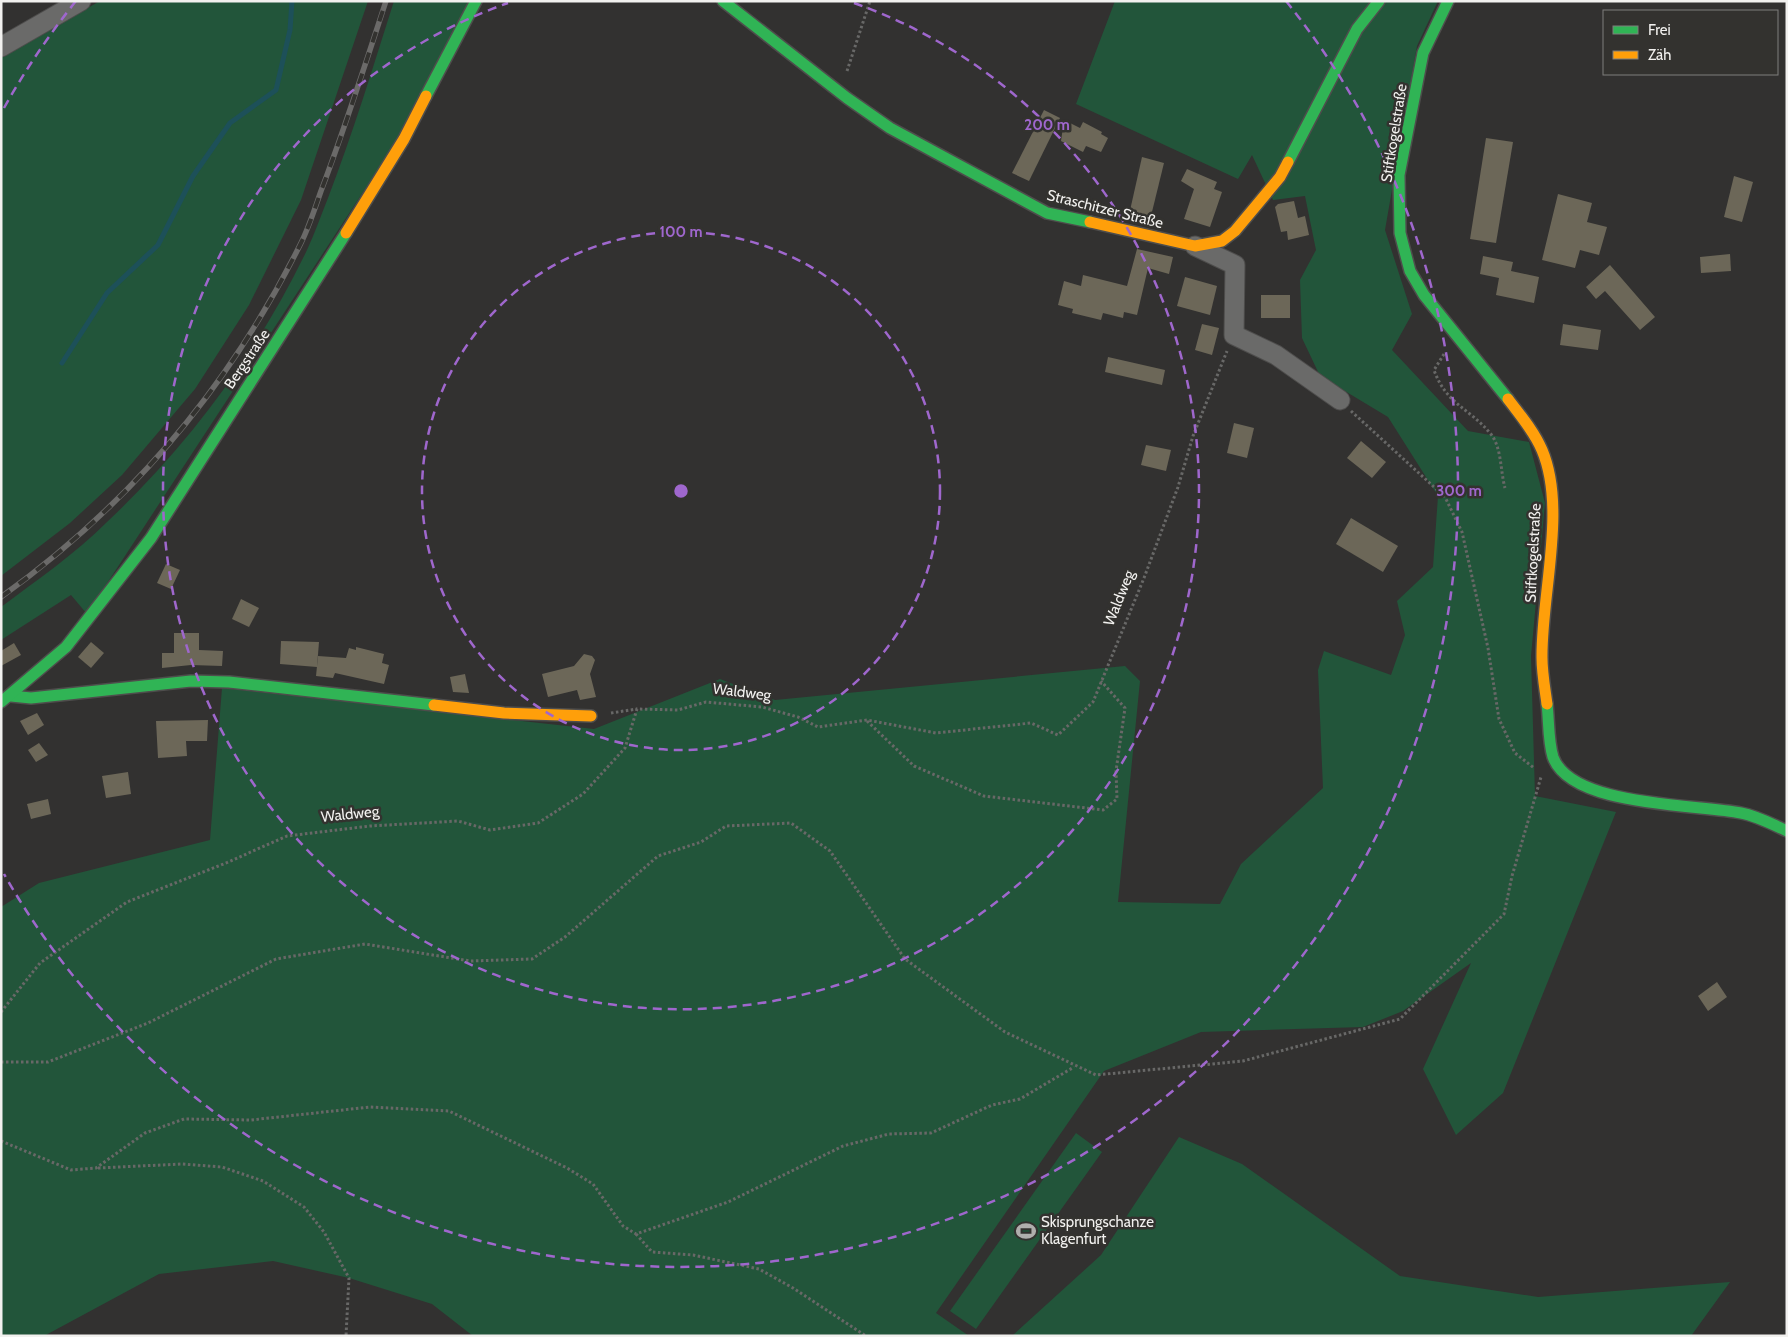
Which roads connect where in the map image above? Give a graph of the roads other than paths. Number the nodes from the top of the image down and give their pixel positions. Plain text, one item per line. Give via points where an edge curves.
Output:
1 (81, 1) edge
2 (476, 1) edge
3 (723, 1) edge
4 (1379, 1) edge
5 (1448, 1) edge
6 (1, 47) edge
7 (1235, 231) junction
8 (1195, 246) junction
9 (1235, 265) junction
10 (1340, 400) road end
11 (6, 699) edge
12 (591, 716) dead end
13 (1787, 831) edge

1 - 6 street
2 - 11 street, Bergstraße via 404,139 151,538 66,647
3 - 8 street, Straschitzer Straße via 890,128 1047,213
4 - 7 street, Straschitzer Straße via 1356,30 1280,177
5 - 13 street, Stiftkogelstraße via 1423,53 1399,175 1400,233 1410,271 1424,295 1528,426 1542,450 1550,479 1552,513 1542,658 1553,757 1573,780 1607,794 1741,813
7 - 8 street, Straschitzer Straße via 1222,241
7 - 9 street
8 - 9 street
9 - 10 street via 1234,335 1276,355
11 - 12 street via 190,680 504,713

